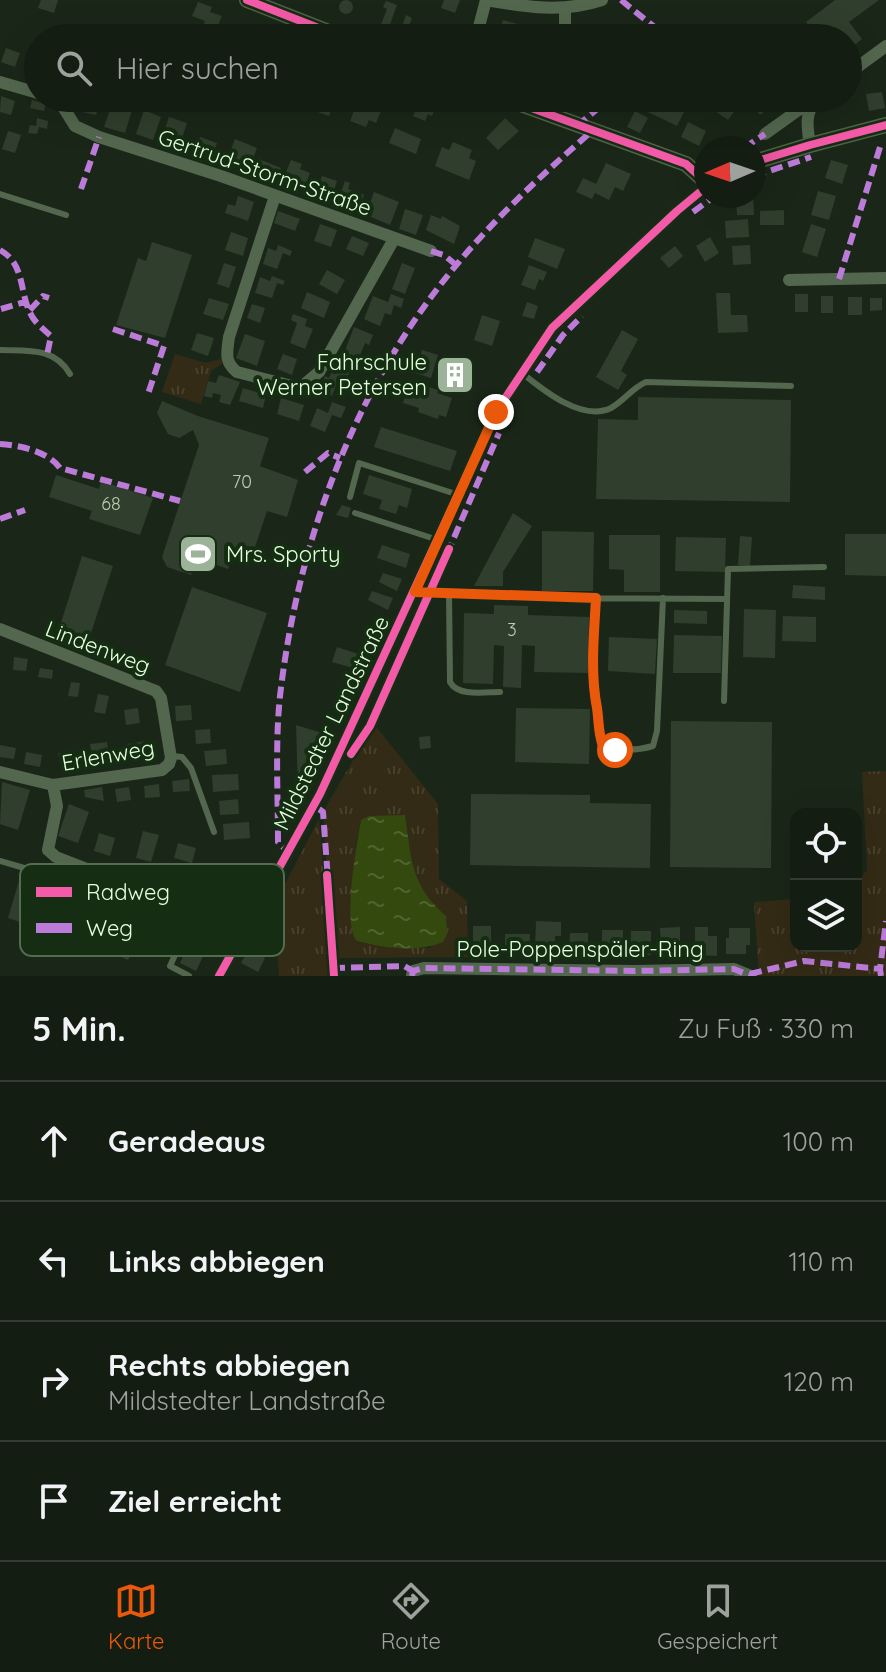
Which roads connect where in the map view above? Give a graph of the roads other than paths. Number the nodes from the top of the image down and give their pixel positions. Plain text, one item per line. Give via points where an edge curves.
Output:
1 (247, 0) edge
2 (486, 0) edge
3 (602, 0) edge
4 (565, 8) junction
5 (308, 24) edge
6 (480, 24) edge
7 (565, 24) edge
8 (886, 46) edge
9 (862, 64) edge
10 (0, 82) edge
11 (24, 89) edge
12 (66, 112) edge
13 (543, 112) edge
14 (796, 112) edge
15 (811, 112) edge
16 (886, 125) edge
17 (765, 134) dead end
18 (810, 145) junction
19 (766, 158) edge
20 (694, 172) edge
21 (0, 194) edge
22 (275, 196) junction
23 (694, 196) edge
24 (66, 215) dead end
25 (394, 239) junction
26 (431, 251) dead end
27 (886, 278) edge
28 (789, 280) dead end
29 (0, 350) edge
30 (522, 373) junction
31 (70, 374) dead end
32 (791, 386) dead end
33 (459, 495) junction
34 (350, 497) dead end
35 (355, 513) dead end
36 (438, 540) junction
37 (824, 567) dead end
38 (415, 592) junction
39 (449, 593) junction
40 (596, 598) junction
41 (663, 598) junction
42 (727, 599) junction
43 (0, 629) edge
44 (500, 692) dead end
45 (724, 701) dead end
46 (170, 760) junction
47 (0, 772) edge
48 (53, 785) junction
49 (214, 832) dead end
50 (0, 861) edge
51 (74, 864) edge
52 (281, 864) edge
53 (20, 867) edge
54 (175, 956) edge
55 (230, 956) edge
56 (524, 972) edge
57 (635, 974) edge
58 (189, 976) edge
59 (219, 976) edge
60 (412, 976) edge
61 (751, 976) edge

1 - 5 street
2 - 4 street
2 - 6 street
3 - 4 street
4 - 7 street
8 - 9 street
10 - 11 street
12 - 22 street, Gertrud-Storm-Straße via 75,126 99,137
13 - 20 street via 686,164
14 - 17 street
15 - 18 street
16 - 18 street
18 - 19 street
21 - 24 lane
22 - 25 street, Gertrud-Storm-Straße
22 - 25 street via 229,337 226,358 237,372 300,388 319,372
23 - 30 street, Mildstedter Landstraße via 552,328
25 - 26 street, Gertrud-Storm-Straße
27 - 28 street
29 - 31 lane via 40,351 63,362
30 - 32 lane via 578,409 597,412 646,382
30 - 33 street, Mildstedter Landstraße via 496,412
33 - 34 lane via 359,463
33 - 36 street, Mildstedter Landstraße
35 - 36 lane
36 - 38 street, Mildstedter Landstraße
37 - 42 lane via 728,569
38 - 39 lane
38 - 52 street, Mildstedter Landstraße
39 - 40 lane
39 - 44 lane via 450,682 461,691
40 - 41 lane
40 - 41 lane via 592,692 598,734 603,746 615,750 653,746
41 - 42 lane
42 - 45 lane
43 - 46 street, Lindenweg via 156,691
46 - 48 street, Erlenweg via 162,770
46 - 49 lane via 182,757 191,768
47 - 48 street, Erlenweg
48 - 51 street, Erlenweg via 57,806 48,850
50 - 53 lane
54 - 58 lane via 170,966
55 - 59 street, Mildstedter Landstraße
56 - 57 street, Pole-Poppenspäler-Ring
56 - 60 street, Pole-Poppenspäler-Ring via 424,968
57 - 61 street, Pole-Poppenspäler-Ring via 734,969

